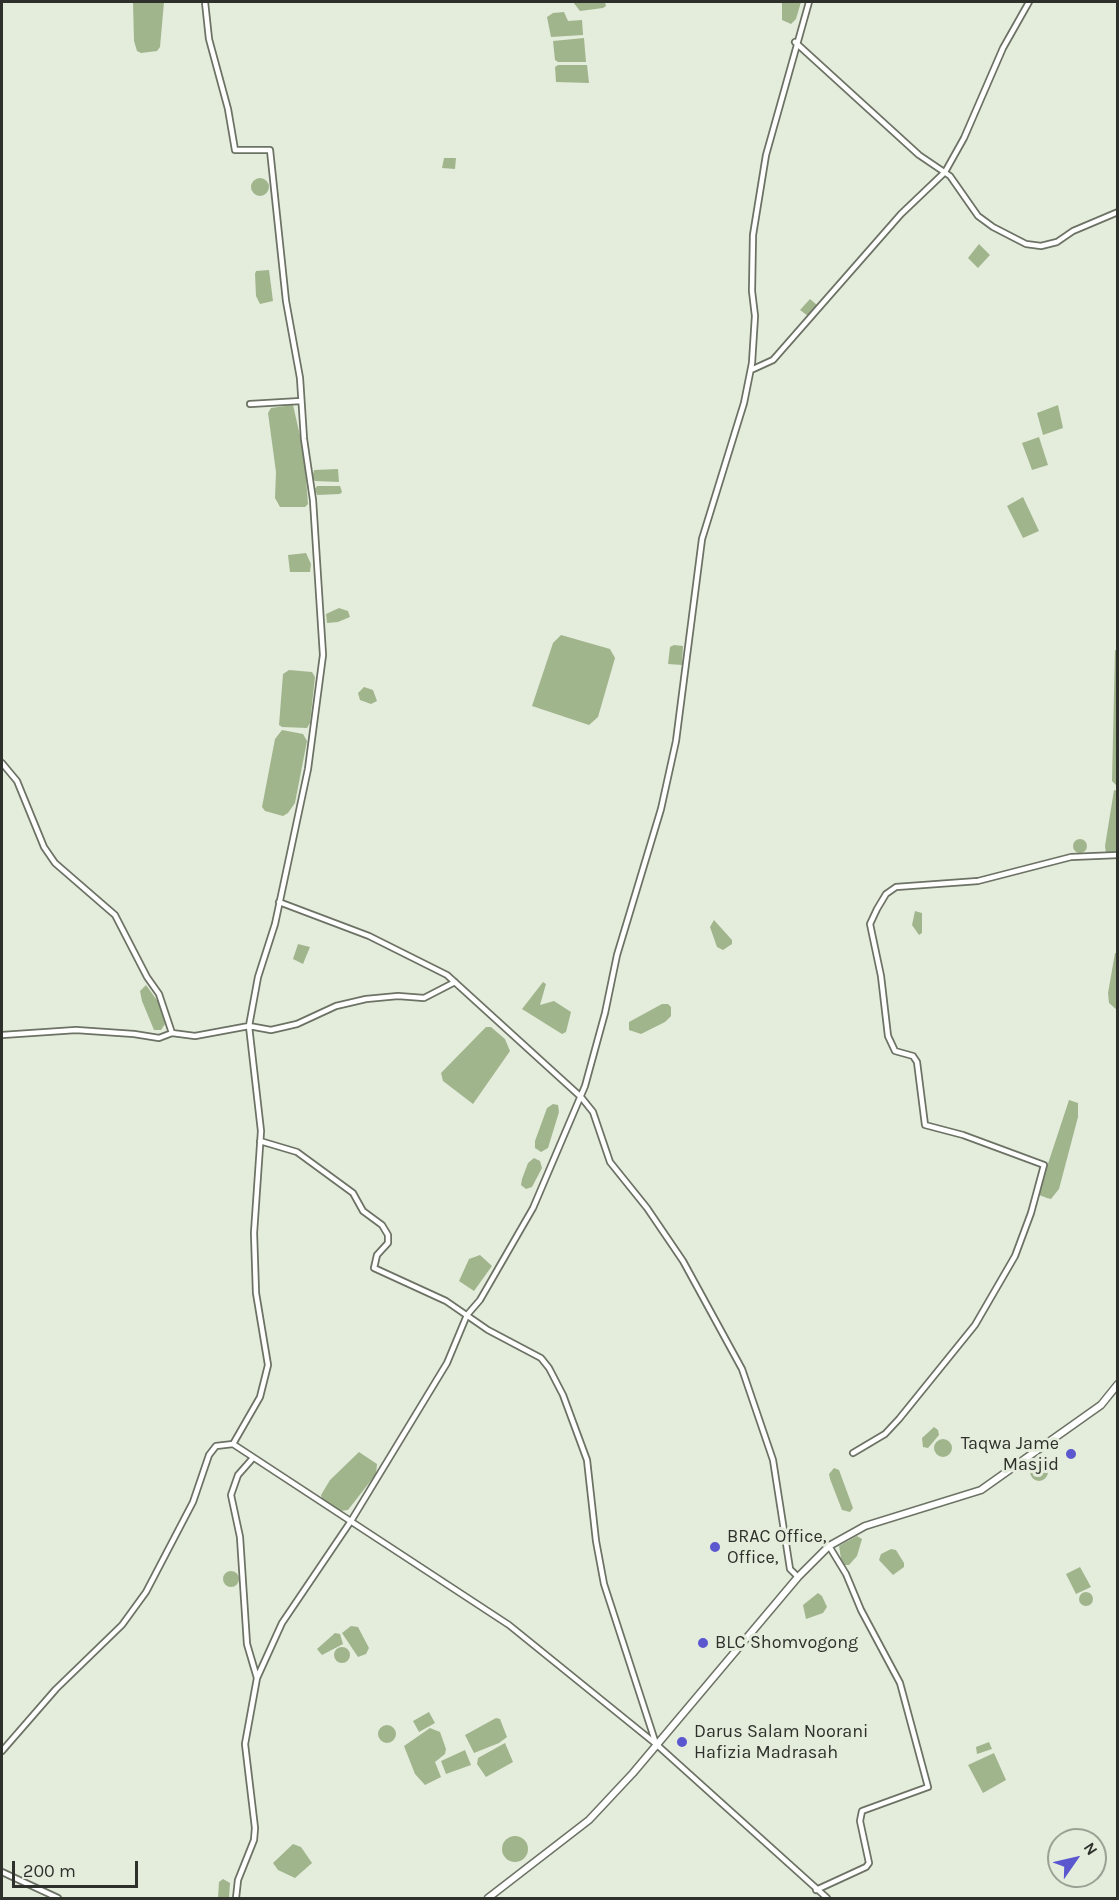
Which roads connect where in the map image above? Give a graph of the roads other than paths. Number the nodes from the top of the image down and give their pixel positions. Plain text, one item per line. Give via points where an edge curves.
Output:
1 (205, 2) edge
2 (809, 2) edge
3 (1029, 2) edge
4 (795, 42) junction
5 (945, 172) junction
6 (1118, 212) edge
7 (751, 370) junction
8 (301, 401) junction
9 (250, 404) dead end
10 (2, 764) edge
11 (1118, 855) edge
12 (279, 902) junction
13 (455, 982) junction
14 (249, 1026) junction
15 (172, 1033) junction
16 (2, 1035) edge
17 (581, 1097) junction
18 (260, 1141) junction
19 (467, 1315) junction
20 (1118, 1384) edge
21 (233, 1444) junction
22 (853, 1453) dead end
23 (253, 1458) junction
24 (351, 1521) junction
25 (829, 1546) junction
26 (798, 1577) junction
27 (257, 1678) junction
28 (656, 1744) junction
29 (2, 1751) edge
30 (2, 1872) edge
31 (816, 1890) junction
32 (58, 1899) edge
33 (236, 1899) edge
34 (488, 1899) edge
35 (826, 1899) edge

1 - 8 street via 209,39 235,150 270,150
2 - 4 street
3 - 5 street
4 - 5 street via 919,155
4 - 7 street via 766,156 753,235 755,316
5 - 6 street via 978,216 1026,244 1058,242 1073,231
5 - 7 street via 901,214 773,360
7 - 17 street via 702,539 676,741 661,809 617,955
8 - 9 street
8 - 12 street via 313,500 323,655 314,736
10 - 15 street via 17,781 44,847 55,863 115,915 159,993
11 - 22 street via 1071,857 978,882 896,887 886,894 870,924 888,1036 895,1051 913,1056 917,1062 926,1125 1044,1165 1015,1256 975,1325 895,1424
12 - 13 street via 369,936
12 - 14 street
13 - 14 street via 424,998 380,997 336,1006 297,1024 272,1030
13 - 17 street
14 - 15 street via 195,1036
14 - 18 street
15 - 16 street via 159,1038 76,1030
17 - 19 street via 533,1208 480,1300
17 - 26 street via 593,1112 610,1162 683,1262 742,1369 773,1460 790,1569
18 - 19 street via 297,1152 354,1193 363,1211 382,1225 388,1235 388,1243 376,1256 374,1268 446,1301
18 - 21 street via 254,1233 256,1293 268,1365 260,1397
19 - 24 street via 422,1409
19 - 28 street via 541,1358 563,1395 587,1460 604,1584
20 - 25 main road via 1101,1404 981,1491 859,1528
21 - 23 street
21 - 29 street via 216,1446 209,1455 193,1502 146,1592 122,1625 56,1689
23 - 24 street
23 - 27 street via 238,1475 231,1495 240,1537 247,1644
24 - 27 street via 282,1623
24 - 28 street via 509,1625
25 - 26 main road
25 - 31 street via 900,1683 928,1787 862,1811 860,1821 869,1863
26 - 28 main road
27 - 33 street via 245,1744 254,1840 238,1880
28 - 31 street
28 - 34 main road via 589,1820
30 - 32 street
31 - 35 street

